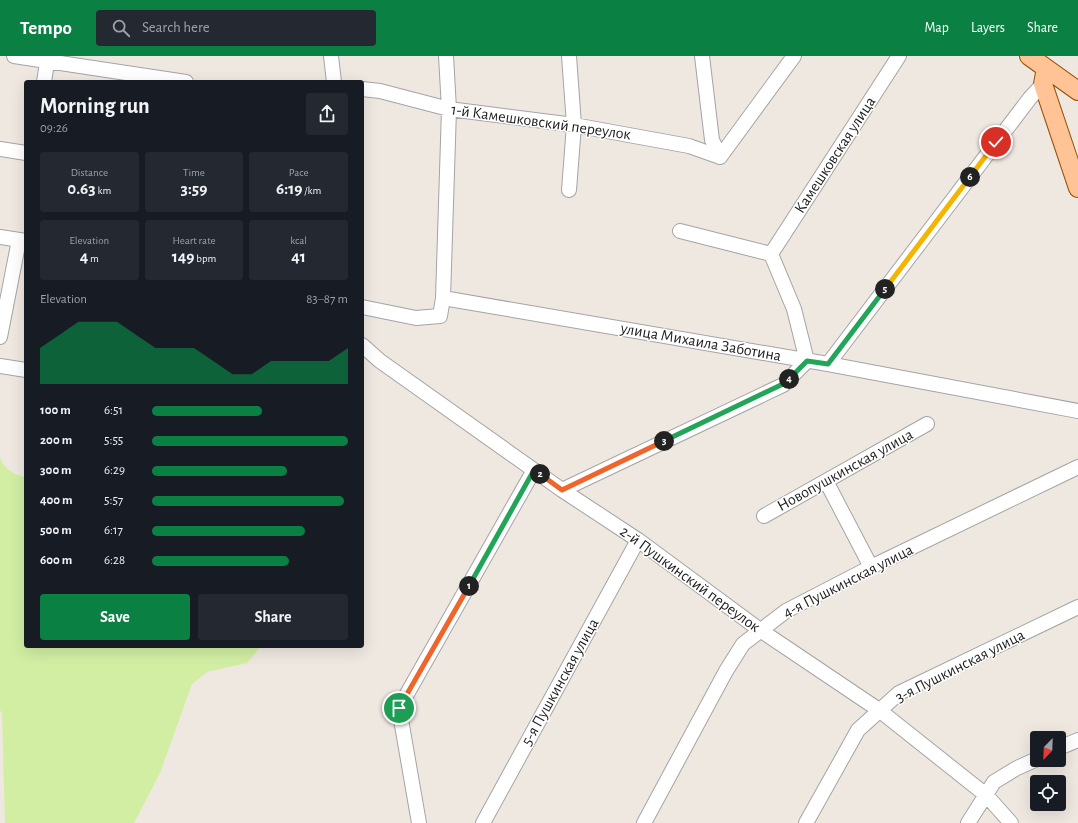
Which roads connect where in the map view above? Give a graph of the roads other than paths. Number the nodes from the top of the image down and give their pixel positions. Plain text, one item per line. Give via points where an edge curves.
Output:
1 (14, 56) edge
2 (331, 56) edge
3 (446, 56) edge
4 (568, 56) edge
5 (702, 56) edge
6 (794, 56) edge
7 (900, 56) edge
8 (1029, 56) edge
9 (47, 59) edge
10 (1044, 76) junction
11 (44, 80) edge
12 (174, 80) edge
13 (334, 80) edge
14 (1077, 89) edge
15 (364, 90) edge
16 (449, 109) junction
17 (574, 125) junction
18 (0, 149) edge
19 (24, 153) edge
20 (720, 157) junction
21 (1078, 188) edge
22 (569, 190) dead end
23 (680, 231) dead end
24 (0, 236) edge
25 (22, 240) edge
26 (771, 254) junction
27 (443, 298) junction
28 (364, 307) edge
29 (0, 337) edge
30 (364, 346) edge
31 (807, 361) junction
32 (828, 364) junction
33 (0, 366) edge
34 (24, 370) edge
35 (1078, 411) edge
36 (926, 424) dead end
37 (1078, 467) edge
38 (534, 470) junction
39 (826, 481) junction
40 (562, 490) junction
41 (764, 516) dead end
42 (638, 540) junction
43 (871, 567) junction
44 (1078, 607) edge
45 (760, 630) junction
46 (879, 710) junction
47 (1078, 740) edge
48 (1066, 745) edge
49 (1030, 762) edge
50 (986, 795) junction
51 (419, 823) edge
52 (483, 823) edge
53 (644, 823) edge
54 (806, 823) edge
55 (968, 823) edge
56 (1011, 823) edge

1 - 9 street
2 - 13 street
3 - 16 street
4 - 17 street
5 - 20 street via 712,140
6 - 20 street
7 - 26 street, Камешковская улица
8 - 10 main road
9 - 11 street
9 - 12 street
10 - 14 main road
10 - 21 main road
10 - 32 street
15 - 16 street, 1-й Камешковский переулок via 380,91
16 - 17 street, 1-й Камешковский переулок
16 - 27 street
17 - 20 street, 1-й Камешковский переулок via 689,146
17 - 22 street
18 - 19 street
23 - 26 street
24 - 25 street
25 - 29 street
26 - 31 street via 794,309
27 - 28 street via 440,316 416,318
27 - 31 street, улица Михаила Заботина
30 - 38 street, 2-й Пушкинский переулок via 380,360
31 - 32 street, улица Михаила Заботина
31 - 40 street via 783,384
32 - 35 street, улица Михаила Заботина
33 - 34 street
36 - 39 street, Новопушкинская улица
37 - 43 street, 4-я Пушкинская улица
38 - 40 street, 2-й Пушкинский переулок
38 - 51 street via 399,708
39 - 41 street, Новопушкинская улица
39 - 43 street
40 - 42 street, 2-й Пушкинский переулок
42 - 45 street, 2-й Пушкинский переулок
42 - 52 street, 5-я Пушкинская улица
43 - 45 street, 4-я Пушкинская улица via 786,611
44 - 46 street, 3-я Пушкинская улица via 899,692
45 - 46 street, 2-й Пушкинский переулок
45 - 53 street, 4-я Пушкинская улица via 743,644 726,671
46 - 50 street, 2-й Пушкинский переулок
46 - 54 street, 3-я Пушкинская улица via 858,730
47 - 48 street
49 - 50 street via 994,782
50 - 55 street
50 - 56 street, 2-й Пушкинский переулок

